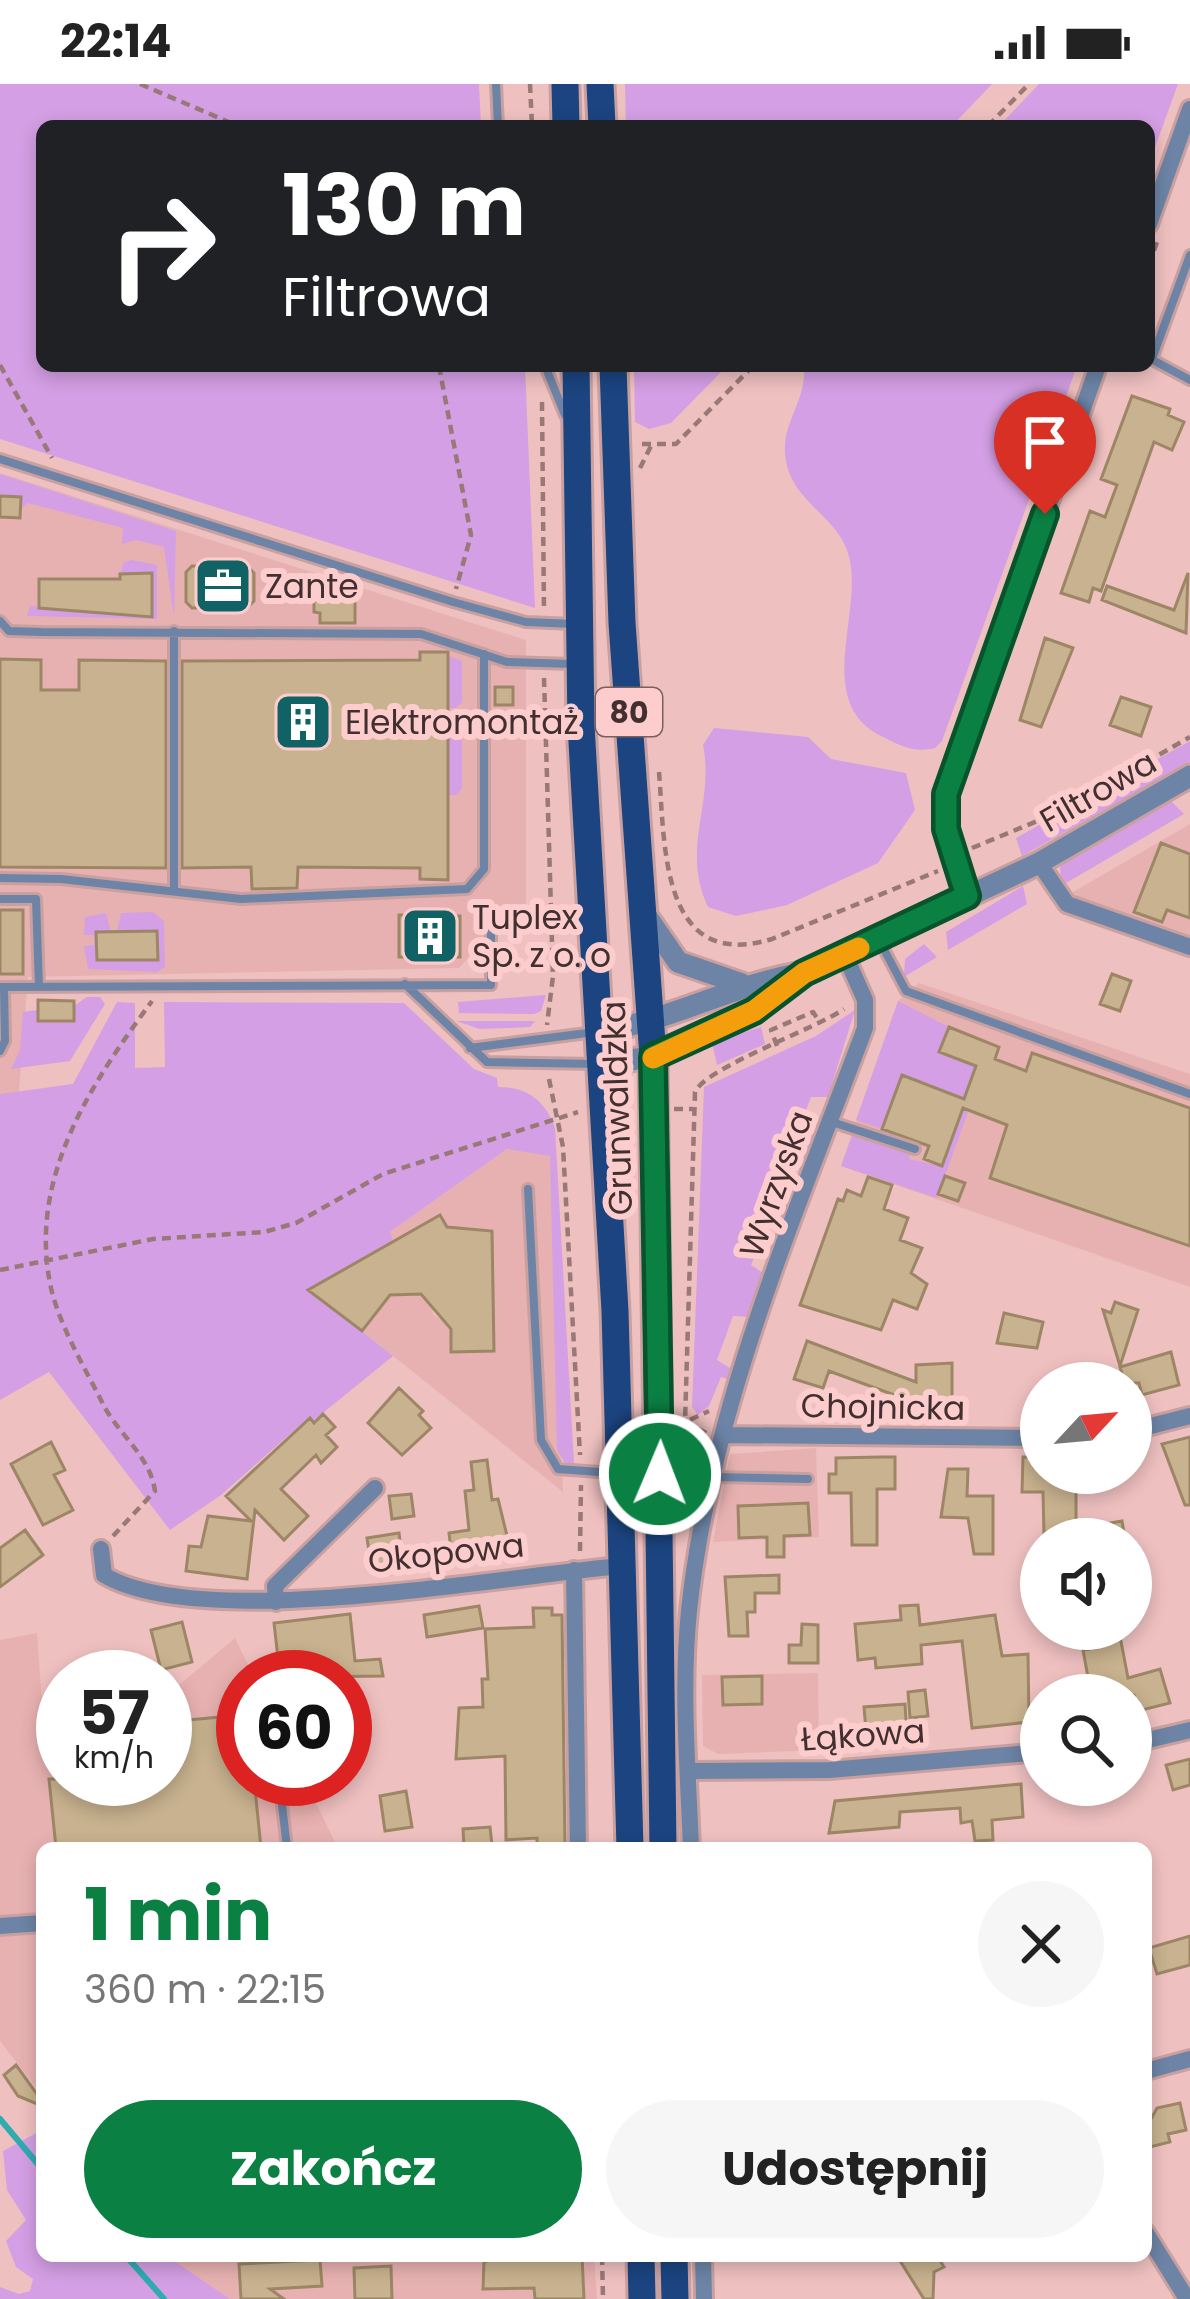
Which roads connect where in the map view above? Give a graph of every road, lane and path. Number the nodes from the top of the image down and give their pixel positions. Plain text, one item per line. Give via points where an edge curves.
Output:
1 (140, 84) edge
2 (496, 84) edge
3 (530, 84) edge
4 (565, 84) edge
5 (601, 84) edge
6 (1029, 84) edge
7 (1190, 109) edge
8 (224, 120) edge
9 (498, 120) edge
10 (532, 120) edge
11 (566, 120) edge
12 (602, 120) edge
13 (994, 120) edge
14 (1185, 140) edge
15 (1155, 210) edge
16 (1190, 255) edge
17 (1155, 345) edge
18 (1155, 361) edge
19 (0, 365) edge
20 (440, 372) edge
21 (547, 372) edge
22 (576, 372) edge
23 (613, 372) edge
24 (747, 372) edge
25 (1096, 372) edge
26 (1190, 380) edge
27 (542, 398) dead end
28 (638, 443) dead end
29 (579, 450) junction
30 (0, 460) edge
31 (63, 479) junction
32 (453, 602) junction
33 (0, 621) edge
34 (579, 624) junction
35 (544, 625) junction
36 (174, 631) junction
37 (484, 654) junction
38 (544, 664) junction
39 (579, 664) junction
40 (1190, 736) edge
41 (659, 768) dead end
42 (1190, 776) edge
43 (972, 848) dead end
44 (938, 862) dead end
45 (1039, 863) junction
46 (0, 878) edge
47 (174, 892) junction
48 (967, 896) junction
49 (0, 898) edge
50 (646, 916) junction
51 (491, 923) dead end
52 (879, 938) junction
53 (1190, 946) edge
54 (845, 955) junction
55 (804, 973) junction
56 (405, 984) junction
57 (743, 985) junction
58 (163, 986) junction
59 (2, 987) edge
60 (39, 987) junction
61 (852, 1004) dead end
62 (547, 1021) dead end
63 (651, 1023) junction
64 (821, 1024) junction
65 (597, 1032) junction
66 (777, 1046) junction
67 (470, 1048) junction
68 (0, 1052) edge
69 (653, 1057) junction
70 (704, 1060) dead end
71 (598, 1064) junction
72 (708, 1076) junction
73 (549, 1079) dead end
74 (1190, 1094) edge
75 (676, 1109) dead end
76 (694, 1109) junction
77 (579, 1112) dead end
78 (560, 1117) junction
79 (830, 1121) junction
80 (915, 1149) dead end
81 (528, 1189) dead end
82 (46, 1258) junction
83 (0, 1270) edge
84 (713, 1406) dead end
85 (1190, 1416) edge
86 (686, 1421) junction
87 (1152, 1426) edge
88 (724, 1435) junction
89 (1020, 1438) edge
90 (580, 1473) junction
91 (620, 1473) junction
92 (712, 1477) junction
93 (808, 1479) dead end
94 (374, 1488) dead end
95 (684, 1520) dead end
96 (101, 1549) joint
97 (577, 1564) junction
98 (622, 1566) junction
99 (276, 1603) junction
100 (1190, 1730) edge
101 (1152, 1739) edge
102 (1020, 1754) edge
103 (688, 1771) junction
104 (282, 1806) edge
105 (286, 1842) edge
106 (578, 1842) edge
107 (630, 1842) edge
108 (663, 1842) edge
109 (691, 1842) edge
110 (36, 1923) edge
111 (0, 1926) edge
112 (1190, 2060) edge
113 (1152, 2070) edge
114 (1152, 2243) edge
115 (602, 2262) edge
116 (641, 2262) edge
117 (674, 2262) edge
118 (704, 2262) edge
119 (603, 2299) edge
120 (642, 2299) edge
121 (675, 2299) edge
122 (704, 2299) edge
123 (1187, 2299) edge

1 - 8 path
2 - 9 lane
3 - 10 path
4 - 11 main road
5 - 12 main road
6 - 13 path
7 - 14 street
14 - 15 street
16 - 17 lane
18 - 26 lane
19 - 31 path
20 - 32 path via 471,535
21 - 29 lane
22 - 29 main road, Grunwaldzka / 80
23 - 50 main road, Grunwaldzka / 80 via 622,623
24 - 28 path via 676,445
25 - 48 street via 946,794 946,829
27 - 35 path
29 - 34 main road, Grunwaldzka / 80
30 - 31 lane
31 - 32 lane
32 - 35 lane
33 - 36 lane via 9,631
34 - 35 lane
34 - 39 main road, Grunwaldzka / 80
36 - 37 lane via 422,634
36 - 47 lane
37 - 38 lane
37 - 47 lane via 484,868 467,889 241,899
38 - 39 lane
38 - 62 path via 553,976
39 - 65 main road, Grunwaldzka / 80
40 - 43 path via 1059,812
41 - 44 path via 674,899 693,926 727,945 772,939
42 - 45 street, Filtrowa
45 - 48 street, Filtrowa
45 - 53 street, Filtrowa via 1067,904
46 - 47 lane
48 - 52 street, Filtrowa
49 - 60 lane via 36,899
50 - 57 street via 678,962
50 - 63 main road, Grunwaldzka / 80
51 - 56 lane via 491,985
52 - 54 street, Filtrowa
52 - 74 lane via 906,992
54 - 55 street, Filtrowa
54 - 79 street, Wyrzyska via 866,1020
55 - 57 street, Filtrowa
55 - 69 street, Filtrowa via 754,1011
56 - 58 lane
56 - 67 lane
57 - 63 street, Filtrowa
58 - 60 lane
58 - 82 path via 67,1132
59 - 60 lane
59 - 68 lane
61 - 64 path
63 - 65 street, Filtrowa
63 - 69 main road, Grunwaldzka / 80
64 - 66 path
64 - 66 path via 813,1012 771,1030
65 - 67 lane
65 - 71 main road, Grunwaldzka / 80
66 - 72 path
67 - 71 lane via 498,1064
69 - 71 street, Filtrowa
69 - 108 main road, Grunwaldzka / 80
70 - 72 path
71 - 91 main road, Grunwaldzka / 80
72 - 76 path via 694,1092
73 - 78 path
75 - 76 path
76 - 86 path
77 - 78 path
78 - 82 path via 383,1174 264,1232 153,1239
78 - 90 path
79 - 80 lane
79 - 88 street, Wyrzyska
81 - 90 lane via 541,1440 558,1469
82 - 83 path
82 - 96 path via 52,1293 106,1411 152,1472 155,1492
84 - 86 path
85 - 87 street
86 - 88 path via 695,1432
86 - 95 path
88 - 89 street, Chojnicka
88 - 92 street, Wyrzyska
90 - 91 lane
90 - 97 path
91 - 98 main road, Grunwaldzka / 80
92 - 93 lane
92 - 103 street, Wyrzyska via 689,1610
94 - 99 street, Okopowa via 275,1586
96 - 99 street, Okopowa via 104,1575 132,1590
97 - 98 street, Okopowa
97 - 99 street, Okopowa
97 - 106 street
98 - 107 main road, Grunwaldzka / 80
100 - 101 street
102 - 103 street, Łąkowa via 829,1770
103 - 109 street, Wyrzyska
104 - 105 lane
110 - 111 street
112 - 113 street
114 - 123 street
115 - 119 path
116 - 120 main road
117 - 121 main road
118 - 122 street

